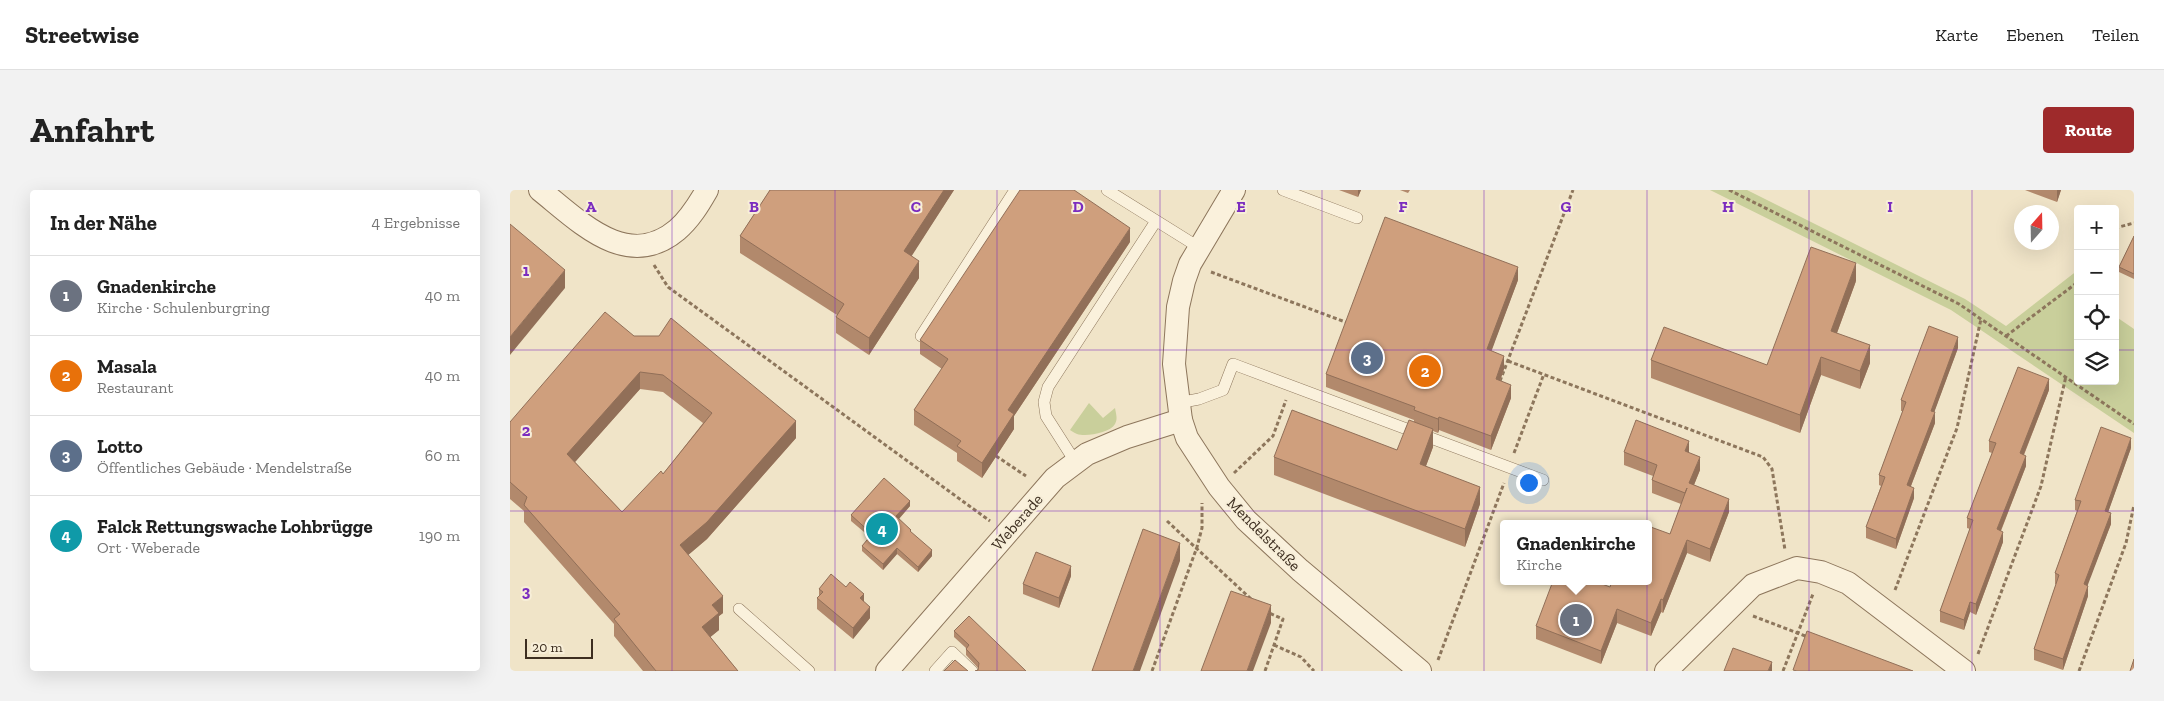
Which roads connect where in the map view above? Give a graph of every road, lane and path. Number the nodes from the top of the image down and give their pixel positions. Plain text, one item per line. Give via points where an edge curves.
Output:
1 (540, 190) edge
2 (708, 190) edge
3 (1015, 190) edge
4 (1107, 190) edge
5 (1234, 190) edge
6 (1283, 190) edge
7 (1573, 190) edge
8 (1729, 190) edge
9 (1357, 218) dead end
10 (1156, 221) junction
11 (2134, 223) edge
12 (2119, 227) edge
13 (640, 246) junction
14 (1195, 256) junction
15 (2074, 285) edge
16 (1982, 320) junction
17 (1350, 324) edge
18 (921, 336) edge
19 (2006, 336) junction
20 (1508, 361) junction
21 (1544, 374) junction
22 (2066, 376) junction
23 (1500, 381) edge
24 (1292, 386) junction
25 (1180, 412) junction
26 (2134, 424) edge
27 (996, 456) edge
28 (1076, 463) junction
29 (1509, 467) junction
30 (1026, 476) dead end
31 (1543, 480) dead end
32 (1219, 487) junction
33 (2134, 504) edge
34 (1167, 521) dead end
35 (1007, 534) junction
36 (1197, 547) junction
37 (1789, 571) junction
38 (1821, 572) junction
39 (1256, 604) edge
40 (1729, 607) junction
41 (739, 609) dead end
42 (1262, 610) edge
43 (1887, 612) junction
44 (1797, 633) junction
45 (1816, 639) edge
46 (1274, 645) junction
47 (1429, 666) edge
48 (1970, 666) edge
49 (892, 669) edge
50 (810, 671) edge
51 (935, 671) edge
52 (972, 671) edge
53 (1152, 671) edge
54 (1265, 671) edge
55 (1314, 671) edge
56 (1666, 671) edge
57 (1783, 671) edge
58 (2079, 671) edge

1 - 13 street via 594,233 616,244
2 - 13 street via 678,229 661,242
3 - 18 lane
4 - 10 lane
5 - 14 street, Mendelstraße
6 - 9 lane
7 - 20 path
8 - 16 path via 1959,304
10 - 14 lane
10 - 28 lane via 1048,387 1044,402 1046,416
11 - 12 path
13 - 35 path via 668,287
14 - 17 path
14 - 25 street, Mendelstraße via 1184,281 1178,307 1174,364
15 - 19 path
16 - 19 path
16 - 43 path via 1957,428
19 - 22 path
20 - 21 path
20 - 23 path
21 - 29 path
21 - 37 path via 1763,457 1772,469
22 - 26 path
22 - 48 path via 2041,486
24 - 25 lane via 1233,364 1223,390 1199,399
24 - 29 lane
24 - 32 path via 1273,436
25 - 28 street, Weberade via 1087,454
25 - 32 street, Mendelstraße via 1196,454
27 - 30 path
28 - 35 street, Weberade via 1055,478
29 - 31 lane
29 - 47 path
32 - 36 path via 1202,498 1202,528
32 - 47 street, Mendelstraße via 1246,520 1300,570
33 - 58 path via 2126,543
34 - 36 path
35 - 49 street, Weberade
36 - 39 path
36 - 53 path
37 - 38 street via 1797,568
37 - 40 street via 1753,585
38 - 43 street via 1848,583
38 - 44 path
40 - 44 path
40 - 56 street
41 - 50 lane
42 - 46 path via 1283,619
43 - 48 street
44 - 45 path
44 - 57 path
46 - 54 path
46 - 55 path via 1301,657
51 - 52 lane via 952,652

